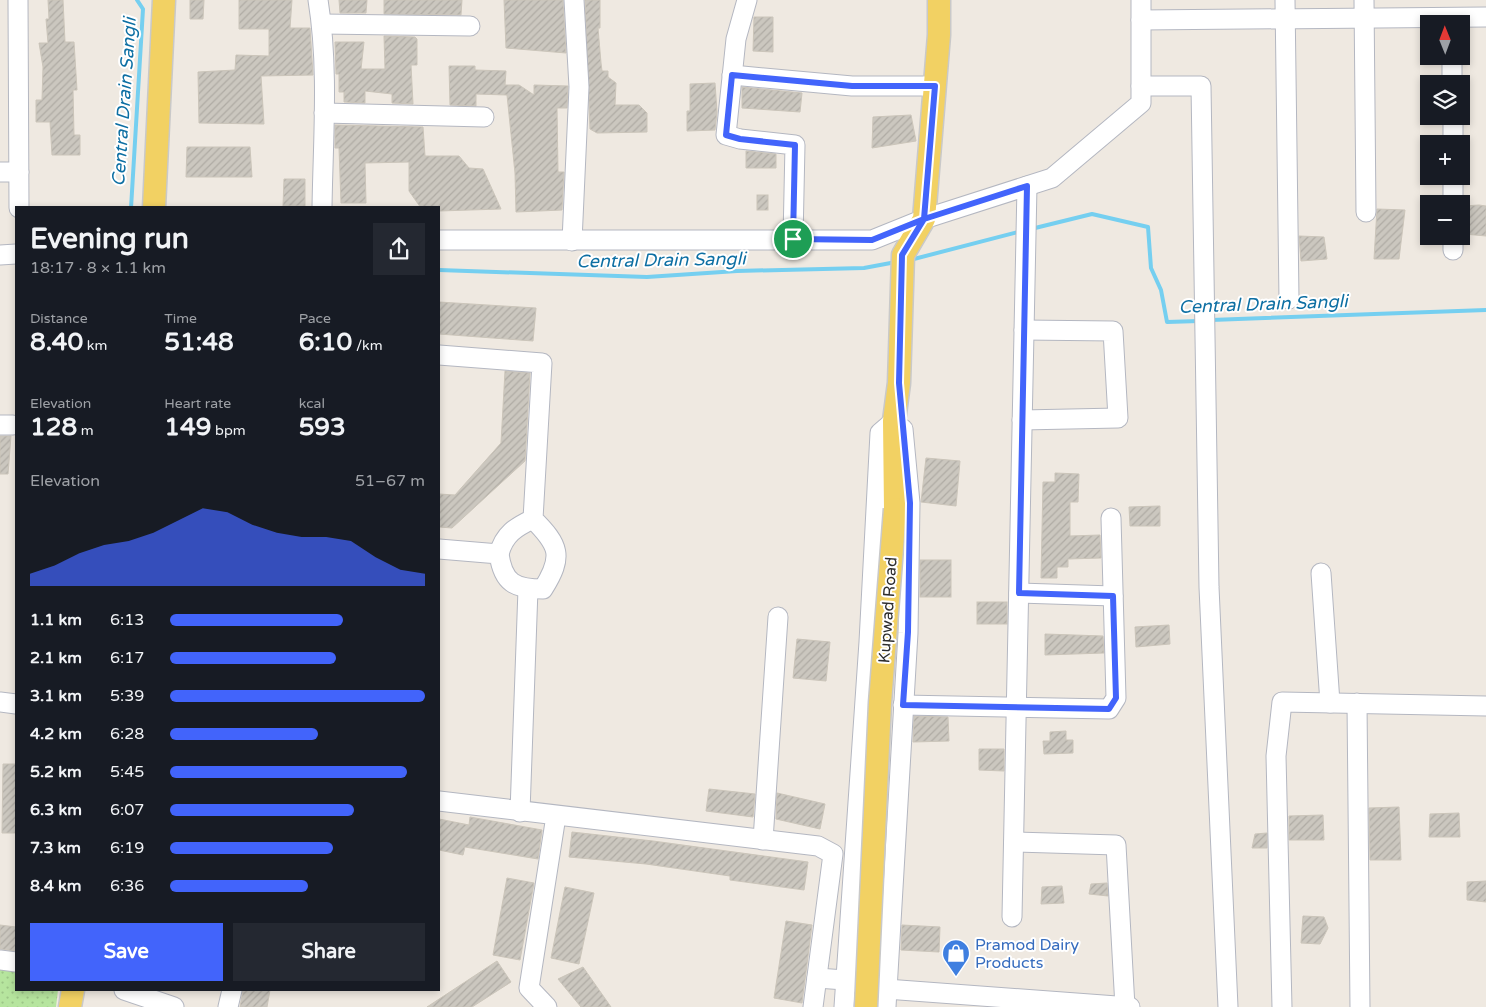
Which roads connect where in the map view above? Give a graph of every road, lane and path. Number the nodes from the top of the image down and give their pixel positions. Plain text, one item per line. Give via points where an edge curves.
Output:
1 (18, 0) edge
2 (164, 0) edge
3 (318, 0) edge
4 (574, 0) edge
5 (747, 0) edge
6 (939, 0) edge
7 (1141, 0) edge
8 (1285, 9) edge
9 (1364, 9) edge
10 (1452, 14) edge
11 (1486, 17) edge
12 (1141, 20) junction
13 (322, 24) junction
14 (470, 26) dead end
15 (732, 75) junction
16 (935, 86) junction
17 (1141, 86) junction
18 (324, 113) junction
19 (484, 117) dead end
20 (0, 172) edge
21 (19, 172) junction
22 (1027, 186) junction
23 (19, 206) edge
24 (154, 206) edge
25 (322, 206) edge
26 (1366, 212) dead end
27 (924, 219) junction
28 (793, 239) junction
29 (440, 240) edge
30 (572, 241) junction
31 (0, 254) edge
32 (15, 254) edge
33 (1289, 298) dead end
34 (1024, 330) junction
35 (440, 355) edge
36 (899, 383) junction
37 (1022, 420) junction
38 (894, 421) junction
39 (1111, 518) dead end
40 (534, 519) junction
41 (440, 550) edge
42 (499, 554) junction
43 (1321, 573) dead end
44 (528, 589) junction
45 (1019, 593) junction
46 (1113, 596) junction
47 (778, 617) dead end
48 (0, 702) edge
49 (1330, 703) junction
50 (1357, 703) junction
51 (15, 704) edge
52 (903, 705) junction
53 (1486, 706) edge
54 (1016, 707) junction
55 (440, 801) edge
56 (520, 812) junction
57 (556, 816) junction
58 (763, 840) junction
59 (1014, 842) junction
60 (856, 850) junction
61 (833, 854) junction
62 (1012, 917) dead end
63 (0, 960) edge
64 (15, 962) edge
65 (817, 978) junction
66 (845, 980) junction
67 (73, 991) edge
68 (127, 991) edge
69 (232, 991) edge
70 (886, 998) edge
71 (70, 1007) edge
72 (174, 1007) edge
73 (228, 1007) edge
74 (547, 1007) edge
75 (813, 1007) edge
76 (844, 1007) edge
77 (866, 1007) edge
78 (1125, 1007) edge
79 (1130, 1007) edge
80 (1228, 1007) edge
81 (1282, 1007) edge
82 (1360, 1007) edge

1 - 21 street
2 - 24 main road
3 - 13 street
4 - 30 street via 579,87
5 - 15 street via 736,39
6 - 16 main road
7 - 12 street
8 - 9 street
8 - 12 street
8 - 33 street
9 - 10 street
9 - 26 street
10 - 11 street
12 - 17 street
13 - 14 street
13 - 18 street
15 - 16 street via 852,86
15 - 28 street via 726,135 795,145
16 - 27 main road
17 - 22 street via 1141,103 1052,178
17 - 80 street via 1200,86 1209,587
18 - 19 street
18 - 25 street
20 - 21 street
21 - 23 street
22 - 27 street
22 - 34 street
27 - 28 street via 872,240
27 - 36 main road, Kupwad Road via 902,255
28 - 30 street
29 - 30 street
31 - 32 street
34 - 37 street
34 - 37 street via 1114,331 1118,418
35 - 40 street via 542,363
36 - 38 main road, Kupwad Road
36 - 52 street via 910,503
37 - 45 street
38 - 60 street via 880,433
38 - 77 main road, Kupwad Road, bridge via 895,509 880,703
39 - 46 street
40 - 42 street via 513,529 502,542
40 - 44 street via 552,538 556,568 543,589
41 - 42 street
42 - 44 street via 501,570 514,584
43 - 49 street
44 - 56 street
45 - 46 street
45 - 54 street
46 - 54 street via 1116,698 1109,709
47 - 58 street
48 - 51 street
49 - 50 street
49 - 81 street via 1282,702 1276,756
50 - 53 street
50 - 82 street
52 - 54 street
52 - 70 street
54 - 59 street
55 - 56 street
56 - 57 street
57 - 58 street
57 - 74 street via 529,988
58 - 61 street via 818,846
59 - 62 street
59 - 78 street via 1116,846
60 - 61 street
60 - 66 street
61 - 65 street
63 - 64 street
65 - 66 street
65 - 75 street
66 - 70 street
66 - 76 street
67 - 71 street
68 - 72 street
69 - 73 street
70 - 78 street
78 - 79 street

